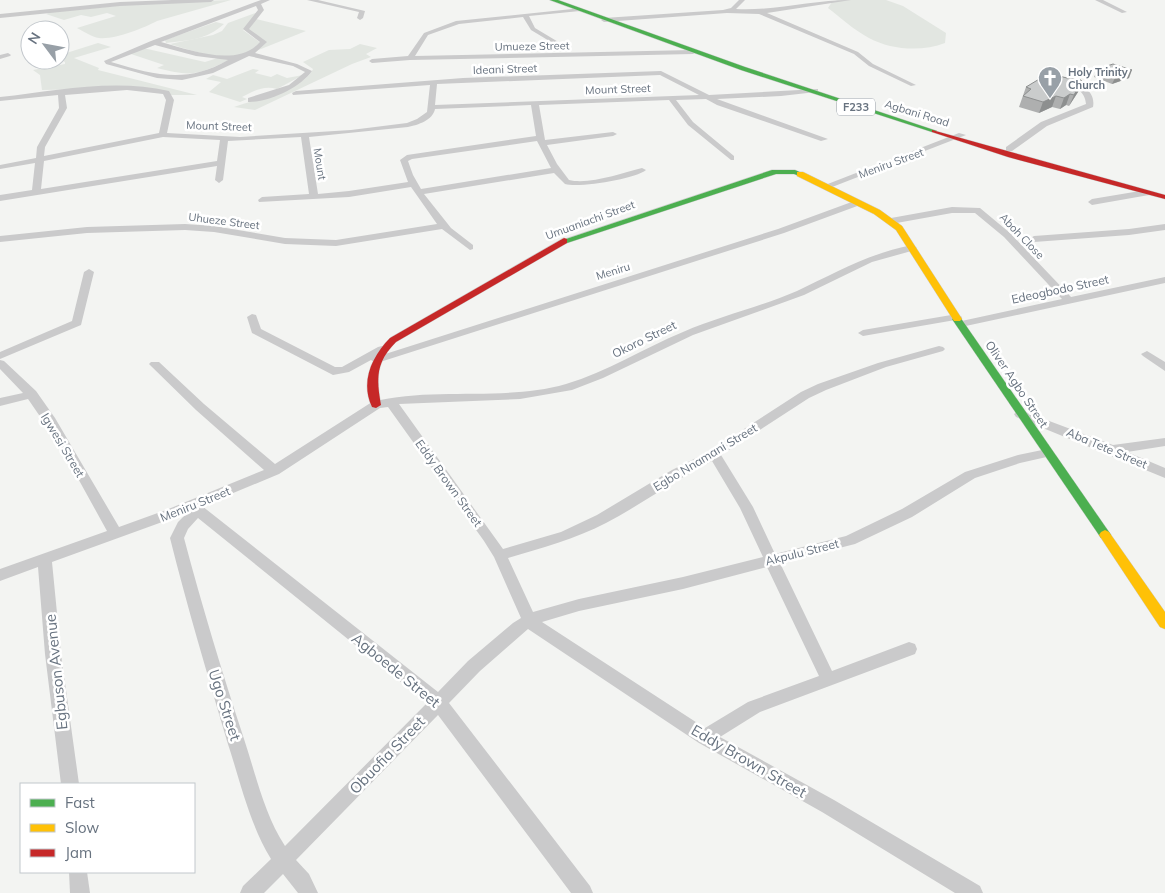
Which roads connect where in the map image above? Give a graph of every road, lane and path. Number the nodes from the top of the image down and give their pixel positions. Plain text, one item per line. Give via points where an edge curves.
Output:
1 (211, 0) edge
2 (267, 0) edge
3 (310, 0) edge
4 (553, 0) edge
5 (560, 0) edge
6 (742, 0) edge
7 (848, 0) edge
8 (1098, 0) edge
9 (258, 3) junction
10 (580, 9) junction
11 (728, 10) junction
12 (760, 12) junction
13 (1124, 12) dead end
14 (526, 15) junction
15 (0, 16) edge
16 (360, 18) dead end
17 (607, 20) junction
18 (152, 42) junction
19 (563, 47) dead end
20 (693, 52) junction
21 (249, 54) junction
22 (8, 55) dead end
23 (0, 57) edge
24 (410, 58) junction
25 (236, 59) junction
26 (372, 61) dead end
27 (1068, 82) edge
28 (434, 83) junction
29 (912, 85) dead end
30 (810, 90) junction
31 (296, 92) dead end
32 (60, 93) junction
33 (710, 97) junction
34 (0, 98) edge
35 (672, 98) junction
36 (251, 100) dead end
37 (535, 104) junction
38 (432, 107) junction
39 (613, 134) dead end
40 (163, 135) junction
41 (305, 135) junction
42 (960, 137) junction
43 (224, 139) junction
44 (824, 139) dead end
45 (540, 140) junction
46 (1009, 150) junction
47 (732, 158) dead end
48 (41, 159) junction
49 (221, 163) junction
50 (0, 167) edge
51 (557, 170) junction
52 (642, 170) dead end
53 (219, 180) dead end
54 (824, 187) junction
55 (417, 188) junction
56 (36, 192) junction
57 (1146, 193) junction
58 (1165, 193) edge
59 (314, 196) junction
60 (1165, 197) edge
61 (0, 198) edge
62 (262, 200) dead end
63 (1092, 202) dead end
64 (857, 203) junction
65 (73, 220) dead end
66 (892, 221) junction
67 (443, 226) junction
68 (1165, 227) edge
69 (67, 232) junction
70 (1034, 239) dead end
71 (0, 240) edge
72 (470, 247) dead end
73 (912, 248) junction
74 (89, 272) dead end
75 (1165, 280) edge
76 (1068, 300) junction
77 (252, 317) dead end
78 (959, 320) junction
79 (863, 332) dead end
80 (382, 349) junction
81 (939, 350) dead end
82 (1147, 354) dead end
83 (0, 356) edge
84 (376, 360) junction
85 (0, 363) edge
86 (155, 364) dead end
87 (1165, 368) edge
88 (5, 372) edge
89 (32, 394) junction
90 (390, 401) junction
91 (0, 402) edge
92 (376, 405) junction
93 (1020, 414) junction
94 (1165, 442) edge
95 (1110, 448) junction
96 (1047, 453) junction
97 (714, 454) junction
98 (274, 471) junction
99 (1165, 473) edge
100 (194, 508) junction
101 (116, 534) junction
102 (500, 556) junction
103 (44, 559) junction
104 (772, 560) junction
105 (0, 576) edge
106 (536, 619) junction
107 (1165, 623) edge
108 (909, 649) dead end
109 (828, 678) junction
110 (438, 702) junction
111 (705, 737) junction
112 (70, 783) edge
113 (282, 859) junction
114 (78, 873) edge
115 (80, 893) edge
116 (250, 893) edge
117 (308, 893) edge
118 (584, 893) edge
119 (973, 893) edge

1 - 15 street via 127,3
2 - 9 street
3 - 16 street via 362,11
4 - 10 main road, Agbani Road / F233
5 - 17 main road, Agbani Road / F233
6 - 11 street
7 - 12 street
8 - 13 street
9 - 18 street
9 - 21 street via 261,10 246,29 264,42
10 - 14 street
10 - 17 main road, Agbani Road / F233
11 - 12 street
11 - 17 street
12 - 29 street via 856,53 871,65
14 - 19 street via 533,29
14 - 24 street via 462,21 430,31 423,36
17 - 20 main road, Agbani Road / F233
17 - 30 main road, Agbani Road / F233
18 - 25 street via 196,54
18 - 25 street via 107,61 148,76 176,78 207,74
20 - 24 street, Umueze Street
20 - 30 main road, Agbani Road / F233
21 - 25 street
21 - 36 street via 309,71 290,86
22 - 23 street
24 - 26 street, Umueze Street
27 - 46 street via 1085,90 1090,105 1044,124
28 - 31 street, Ideani Street
28 - 33 street, Ideani Street via 659,73
28 - 38 street
30 - 33 street, Mount Street
30 - 42 main road, Agbani Road / F233
32 - 34 street
32 - 40 street via 130,88 166,92 170,100
32 - 48 street via 63,108 41,148
33 - 35 street, Mount Street
33 - 44 street, Ideani Street
35 - 37 street, Mount Street
35 - 47 street via 679,111
37 - 38 street, Mount Street
37 - 45 street
38 - 41 street, Mount Street via 426,117 408,125
39 - 45 street
40 - 43 street, Mount Street
40 - 48 street, Mount Street
41 - 43 street, Mount Street
41 - 59 street, Mount
42 - 46 main road, Agbani Road / F233
42 - 54 street, Meniru Street
42 - 57 main road, Agbani Road / F233
43 - 49 street
45 - 51 street
45 - 55 street via 410,156 404,162
46 - 58 main road, Agbani Road / F233
48 - 50 street, Mount Street
48 - 56 street
49 - 53 street
49 - 56 street
51 - 52 street via 566,181 573,183
51 - 55 street, Uhueze Street
54 - 64 main road, Oliver Agbo Street
54 - 80 main road, Umuaniachi Street via 795,172 775,172 576,236 532,256 403,332
55 - 59 street, Uhueze Street
55 - 67 street
56 - 61 street
57 - 60 main road, Agbani Road / F233
57 - 63 street
59 - 62 street, Uhueze Street
64 - 66 main road, Oliver Agbo Street
64 - 84 street, Meniru via 781,231
65 - 69 street
66 - 73 main road, Oliver Agbo Street
66 - 76 street, Aboh Close via 975,209 1003,231
67 - 69 street, Uhueze Street via 336,243 285,241 185,227
67 - 72 street
68 - 70 street
69 - 71 street, Uhueze Street
73 - 78 main road, Oliver Agbo Street
73 - 90 street, Okoro Street via 884,255 833,275 790,297 705,326 570,387 512,397
74 - 83 street via 77,323
75 - 76 street, Edeogbodo Street
76 - 78 street, Edeogbodo Street
77 - 80 street via 256,331 333,371 344,370
78 - 79 street, Edeogbodo Street
78 - 93 main road, Oliver Agbo Street
80 - 84 main road, Umuaniachi Street
81 - 97 street, Egbo Nnamani Street via 882,365 822,387
82 - 87 street
84 - 92 main road, Umuaniachi Street via 370,380
85 - 88 street, Igwesi Street
86 - 98 street
88 - 89 street, Igwesi Street
89 - 91 street
89 - 101 street, Igwesi Street
90 - 92 street, Okoro Street
90 - 102 street, Eddy Brown Street
92 - 98 street, Meniru Street
93 - 95 street, Aba Tete Street
93 - 96 main road, Oliver Agbo Street
94 - 95 street
95 - 99 street, Aba Tete Street
96 - 104 street, Akpulu Street via 970,475 907,513 850,540
96 - 107 main road, Oliver Agbo Street
97 - 102 street, Egbo Nnamani Street via 588,526
97 - 104 street via 746,507
98 - 100 street, Meniru Street
100 - 101 street, Meniru Street
100 - 110 street, Agboede Street
100 - 113 street, Ugo Street via 177,538 198,620 255,801 269,838
101 - 103 street, Meniru Street
102 - 106 street, Eddy Brown Street
103 - 105 street, Meniru Street
103 - 112 street, Egbuson Avenue
104 - 106 street, Akpulu Street via 579,605
104 - 109 street
106 - 110 street, Obuofia Street via 506,636
106 - 111 street, Eddy Brown Street
108 - 109 street
109 - 111 street via 754,707
110 - 113 street, Obuofia Street
110 - 118 street, Agboede Street
111 - 119 street, Eddy Brown Street
113 - 116 street, Obuofia Street
113 - 117 street, Ugo Street via 302,881
114 - 115 street

